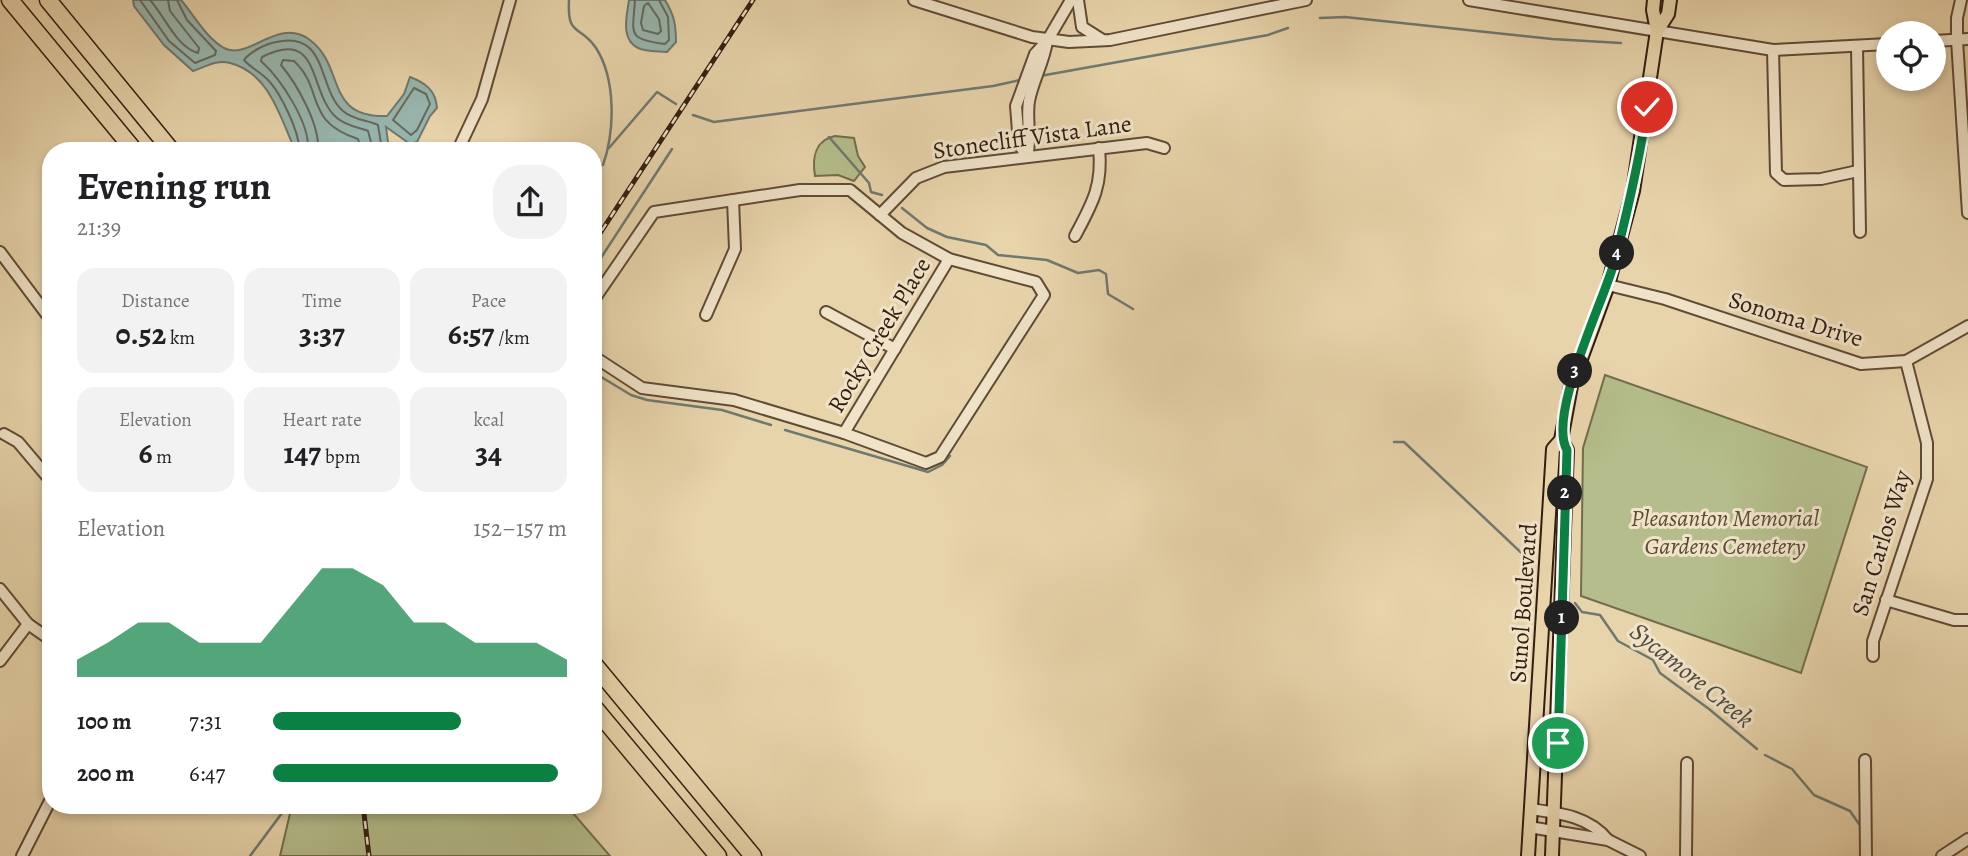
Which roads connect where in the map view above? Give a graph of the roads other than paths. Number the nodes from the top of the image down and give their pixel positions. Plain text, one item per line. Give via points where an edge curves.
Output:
1 (9, 0) edge
2 (48, 0) edge
3 (510, 0) edge
4 (914, 0) edge
5 (1071, 0) edge
6 (1078, 0) edge
7 (1306, 0) edge
8 (1469, 0) edge
9 (1654, 0) edge
10 (1670, 0) edge
11 (1961, 0) edge
12 (1657, 31) junction
13 (1963, 39) edge
14 (1103, 40) junction
15 (1047, 41) junction
16 (1876, 45) edge
17 (1857, 46) junction
18 (1773, 50) junction
19 (1966, 136) edge
20 (127, 142) edge
21 (164, 142) edge
22 (462, 142) edge
23 (1099, 148) junction
24 (1164, 148) dead end
25 (1027, 157) junction
26 (1858, 172) junction
27 (733, 200) junction
28 (1968, 213) edge
29 (880, 215) junction
30 (1860, 232) dead end
31 (1076, 236) dead end
32 (0, 252) edge
33 (949, 259) junction
34 (1608, 285) junction
35 (602, 287) edge
36 (42, 308) edge
37 (826, 312) dead end
38 (706, 315) dead end
39 (1968, 327) edge
40 (895, 348) junction
41 (1906, 361) junction
42 (602, 362) edge
43 (844, 433) junction
44 (4, 434) dead end
45 (1562, 440) junction
46 (42, 470) edge
47 (1551, 495) junction
48 (1563, 567) junction
49 (0, 589) edge
50 (1886, 600) junction
51 (1968, 620) edge
52 (29, 624) junction
53 (42, 633) edge
54 (1873, 656) dead end
55 (0, 661) edge
56 (602, 674) edge
57 (602, 717) edge
58 (1865, 760) dead end
59 (1687, 763) dead end
60 (1530, 809) junction
61 (1554, 812) junction
62 (43, 814) edge
63 (1529, 827) junction
64 (1553, 832) junction
65 (1968, 839) edge
66 (1608, 840) junction
67 (22, 856) edge
68 (718, 856) edge
69 (753, 856) edge
70 (1528, 856) edge
71 (1552, 856) edge
72 (1640, 856) edge
73 (1686, 856) edge
74 (1866, 856) edge
75 (1942, 856) edge

1 - 20 highway
2 - 21 highway
3 - 22 street via 482,99
4 - 15 street
5 - 15 street
6 - 14 street via 1082,27
7 - 14 street
8 - 12 street
9 - 12 main road, Sunol Boulevard
10 - 12 main road, Sunol Boulevard via 1668,14
11 - 13 street via 1957,18
12 - 18 street
12 - 34 main road, Sunol Boulevard via 1638,169
13 - 19 street
14 - 15 street
15 - 25 street via 1035,54 1037,62 1025,95 1031,142
16 - 17 street
17 - 18 street
17 - 26 street
18 - 26 street via 1776,173 1784,180
19 - 28 street
23 - 24 street, Stonecliff Vista Lane via 1147,142
23 - 25 street, Stonecliff Vista Lane
23 - 31 street via 1099,188
25 - 29 street, Stonecliff Vista Lane via 929,171
26 - 30 street
27 - 29 street via 800,190 850,190
27 - 35 street via 654,212
27 - 38 street via 735,249
29 - 33 street
32 - 36 street
33 - 40 street, Rocky Creek Place
33 - 43 street via 1036,282 1044,295 940,457 926,463
34 - 41 street, Sonoma Drive via 1665,299 1861,364
34 - 45 main road, Sunol Boulevard via 1570,386
37 - 40 street
39 - 41 street, Sonoma Drive
40 - 43 street, Rocky Creek Place
41 - 50 street, San Carlos Way via 1927,443 1927,479
42 - 43 street via 642,388 734,400
44 - 46 street via 19,442
45 - 47 main road, Sunol Boulevard via 1553,449
45 - 48 main road, Sunol Boulevard via 1567,450
47 - 48 main road via 1556,519 1554,560
47 - 60 main road, Sunol Boulevard
48 - 61 main road, Sunol Boulevard
49 - 52 street
50 - 51 street
50 - 54 street, San Carlos Way
52 - 53 street
52 - 55 street
56 - 69 highway
57 - 68 highway
58 - 74 street
59 - 73 street
60 - 61 street
60 - 63 main road, Sunol Boulevard
61 - 64 main road, Sunol Boulevard
61 - 66 street via 1570,814
62 - 67 street
63 - 64 street
63 - 70 main road, Sunol Boulevard
64 - 66 street
64 - 71 main road, Sunol Boulevard
65 - 75 street
66 - 72 street

